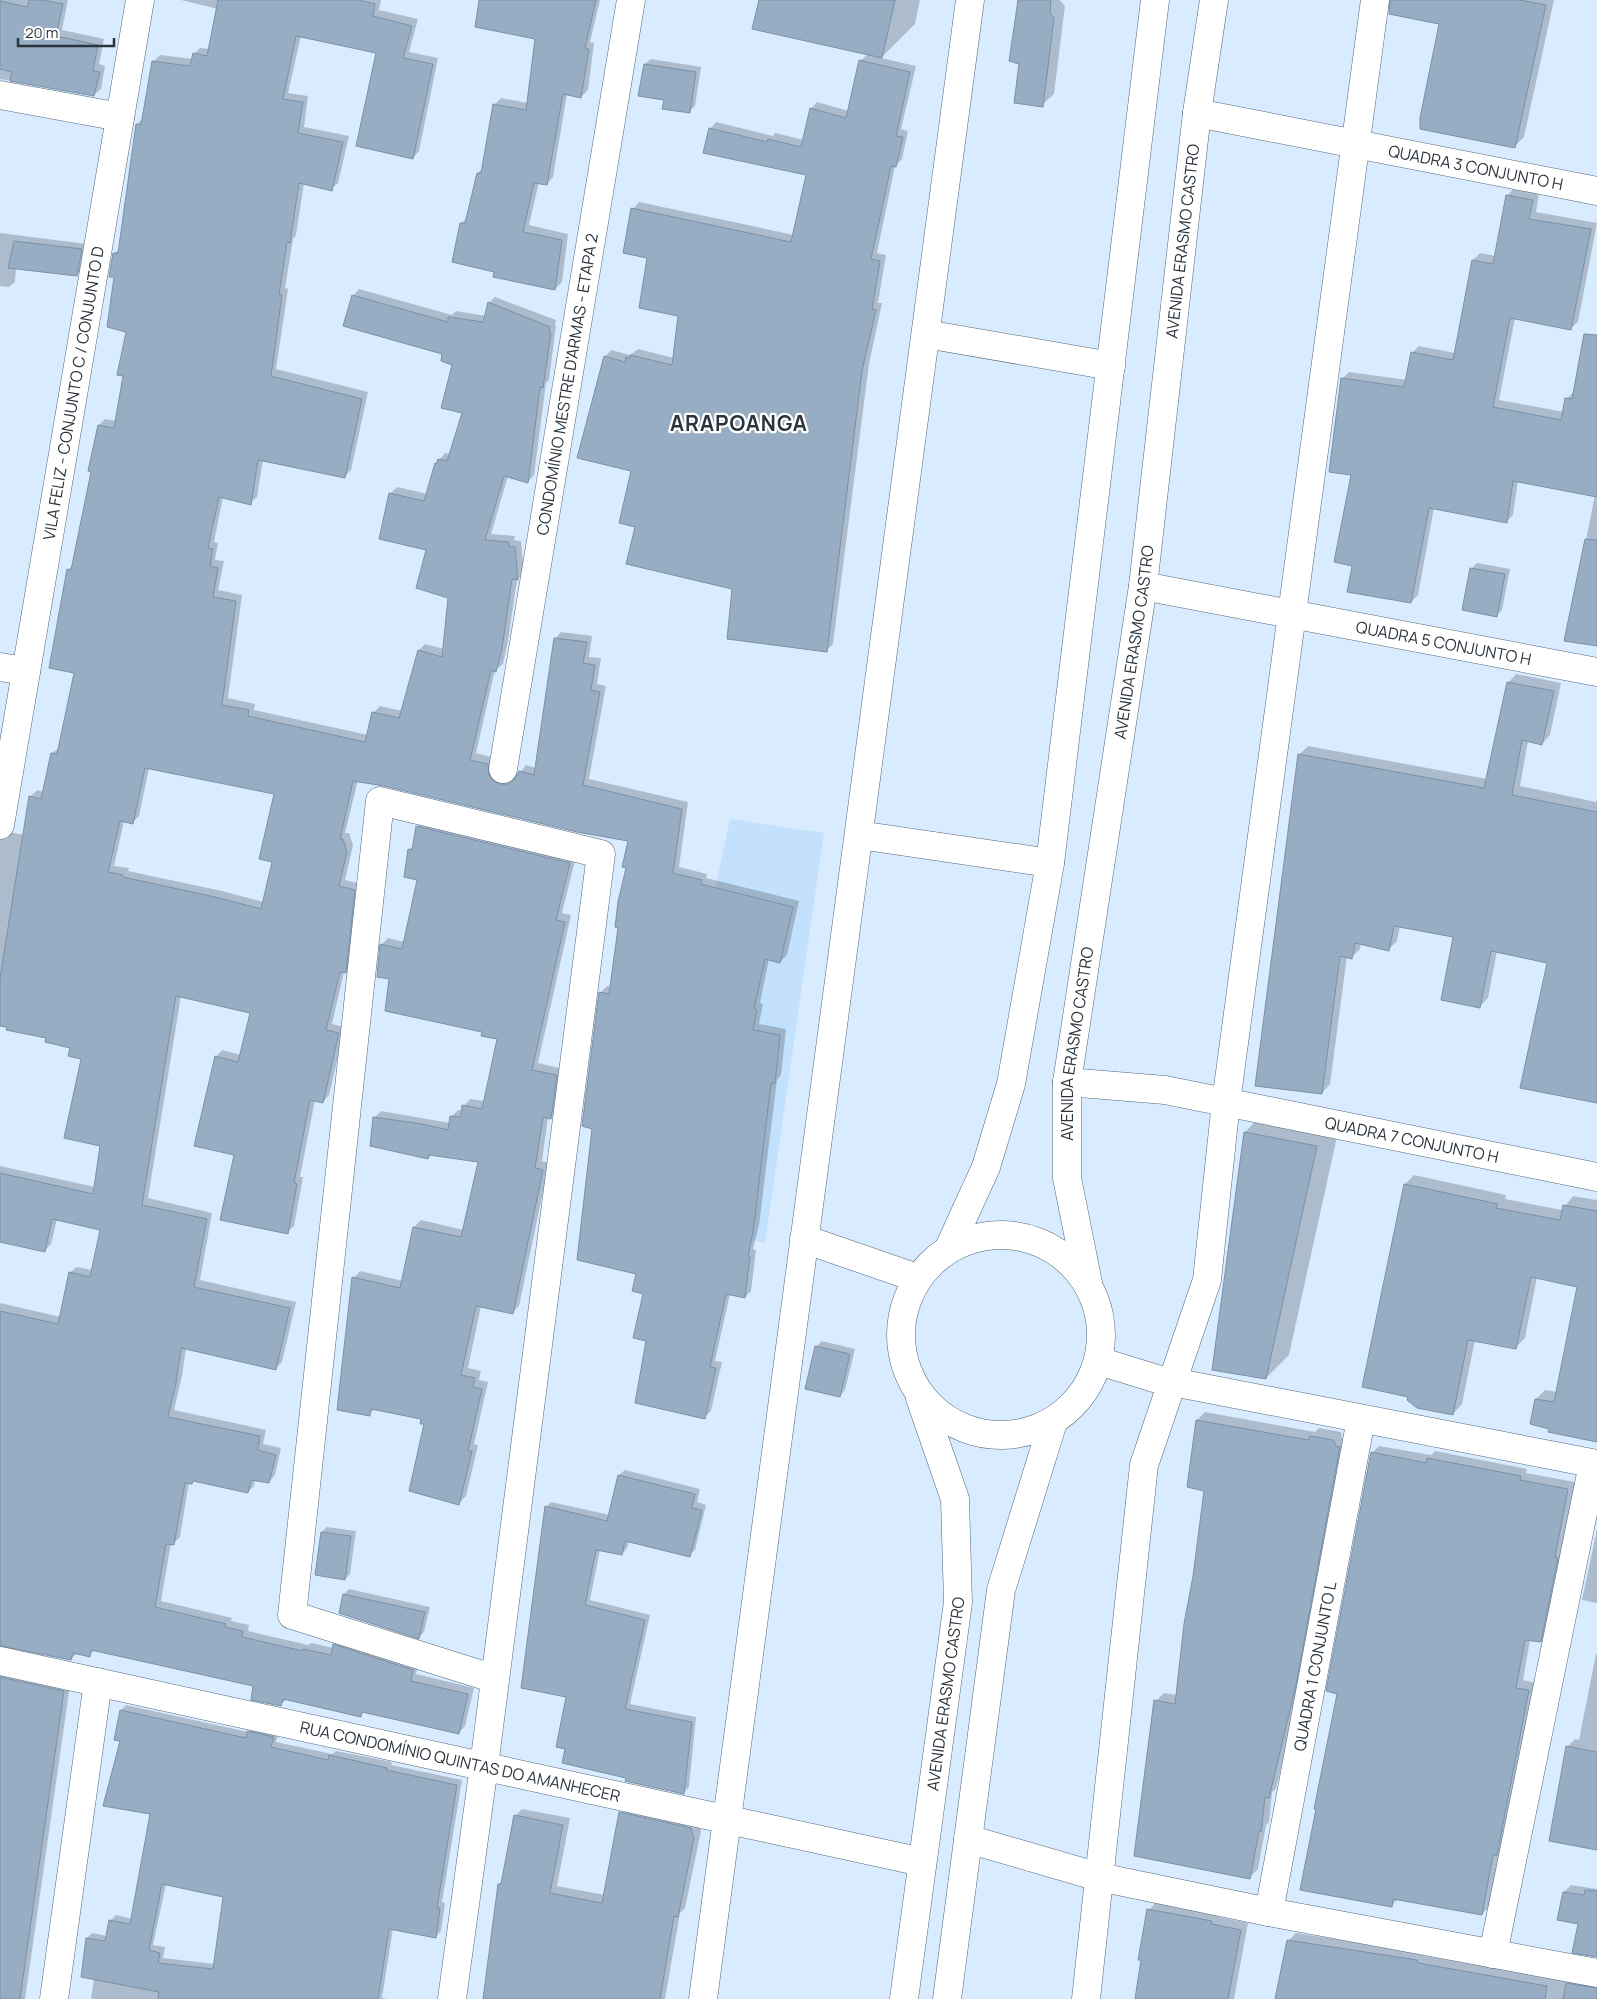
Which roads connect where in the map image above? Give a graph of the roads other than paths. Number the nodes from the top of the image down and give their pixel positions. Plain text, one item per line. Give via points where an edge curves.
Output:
1 (631, 0) edge
2 (970, 0) edge
3 (1155, 0) edge
4 (1214, 0) edge
5 (1375, 0) edge
6 (136, 1) edge
7 (0, 95) edge
8 (1197, 113) junction
9 (120, 117) junction
10 (1355, 144) junction
11 (1597, 191) edge
12 (926, 334) junction
13 (1111, 366) junction
14 (1143, 586) junction
15 (1290, 613) junction
16 (13, 669) edge
17 (1597, 672) edge
18 (502, 769) dead end
19 (0, 825) edge
20 (859, 835) junction
21 (1050, 863) junction
22 (1067, 1082) junction
23 (1226, 1102) junction
24 (1597, 1177) edge
25 (804, 1239) junction
26 (949, 1248) junction
27 (917, 1278) junction
28 (1088, 1283) junction
29 (1099, 1361) junction
30 (1172, 1382) junction
31 (918, 1394) junction
32 (1361, 1419) junction
33 (1053, 1422) junction
34 (1595, 1464) edge
35 (0, 1661) edge
36 (495, 1679) junction
37 (98, 1682) junction
38 (484, 1766) junction
39 (727, 1818) junction
40 (968, 1839) junction
41 (922, 1862) junction
42 (1100, 1877) junction
43 (1269, 1912) junction
44 (1493, 1954) junction
45 (1597, 1973) edge
46 (54, 1999) edge
47 (452, 1999) edge
48 (703, 1999) edge
49 (904, 1999) edge
50 (947, 1999) edge
51 (1086, 1999) edge

1 - 18 street, CONDOMÍNIO MESTRE D'ARMAS - ETAPA 2
2 - 12 street
3 - 13 street
4 - 8 street, AVENIDA ERASMO CASTRO
5 - 10 street
6 - 9 street, VILA FELIZ - CONJUNTO C / CONJUNTO D
7 - 9 street
8 - 10 street, QUADRA 3 CONJUNTO H
8 - 14 street, AVENIDA ERASMO CASTRO
9 - 16 street, VILA FELIZ - CONJUNTO C / CONJUNTO D
10 - 11 street, QUADRA 3 CONJUNTO H
10 - 15 street
12 - 13 street
12 - 20 street
13 - 21 street
14 - 15 street, QUADRA 5 CONJUNTO H
14 - 22 street, AVENIDA ERASMO CASTRO
15 - 17 street, QUADRA 5 CONJUNTO H
15 - 23 street
16 - 19 street, VILA FELIZ - CONJUNTO C / CONJUNTO D
20 - 21 street
20 - 25 street
21 - 26 street via 1011,1084 986,1167
22 - 23 street, QUADRA 7 CONJUNTO H via 1165,1090
22 - 28 street, AVENIDA ERASMO CASTRO via 1067,1178
23 - 24 street, QUADRA 7 CONJUNTO H
23 - 30 street via 1207,1280
25 - 27 street
25 - 39 street
26 - 27 street
26 - 28 street via 986,1235 1026,1237 1061,1254
27 - 31 street via 903,1306 899,1336 904,1367
28 - 29 street, AVENIDA ERASMO CASTRO via 1101,1321
29 - 30 street
29 - 33 street, AVENIDA ERASMO CASTRO via 1090,1385 1074,1406
30 - 32 street
30 - 42 street via 1144,1464
31 - 33 street, AVENIDA ERASMO CASTRO via 945,1420 980,1434 1017,1435
31 - 41 street, AVENIDA ERASMO CASTRO via 955,1499 958,1602
32 - 34 street
32 - 43 street, QUADRA 1 CONJUNTO L
33 - 40 street via 1001,1590
34 - 44 street
35 - 37 street, RUA CONDOMÍNIO QUINTAS DO AMANHECER
36 - 36 street via 602,854 380,801 292,1614
36 - 38 street
37 - 38 street, RUA CONDOMÍNIO QUINTAS DO AMANHECER
37 - 46 street
38 - 39 street, RUA CONDOMÍNIO QUINTAS DO AMANHECER
38 - 47 street
39 - 41 street, RUA CONDOMÍNIO QUINTAS DO AMANHECER
39 - 48 street
40 - 42 street
40 - 50 street
41 - 49 street, AVENIDA ERASMO CASTRO
42 - 43 street
42 - 51 street
43 - 44 street
44 - 45 street

